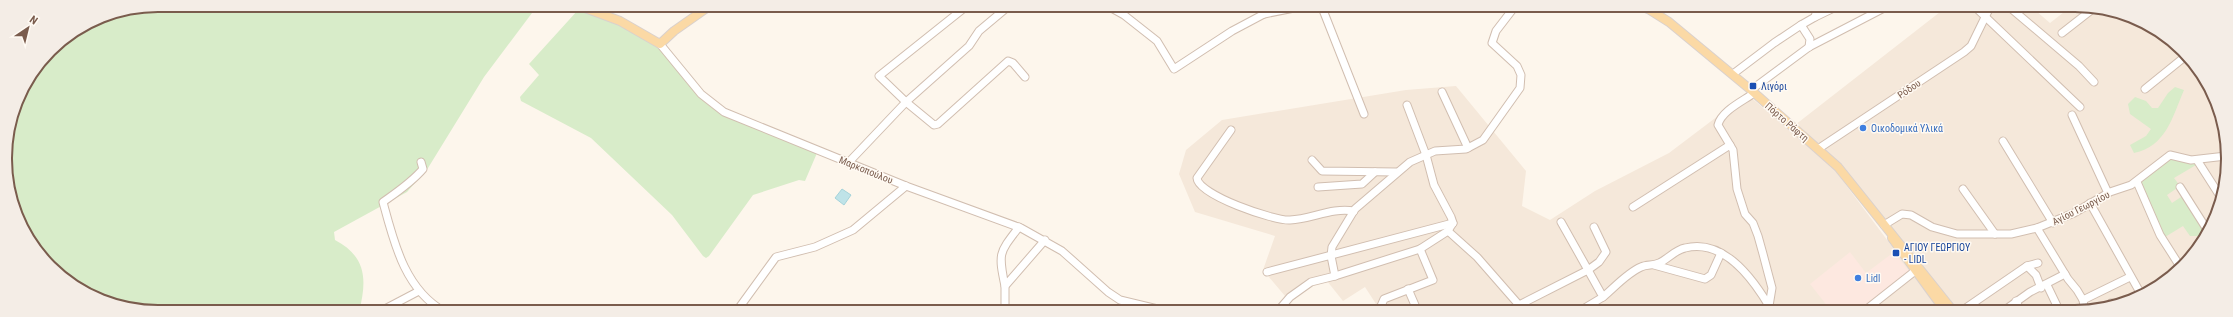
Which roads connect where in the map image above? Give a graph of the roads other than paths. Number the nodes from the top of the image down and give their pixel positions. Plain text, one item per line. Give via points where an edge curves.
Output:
1 (595, 12) edge
2 (701, 12) edge
3 (959, 12) edge
4 (1002, 12) edge
5 (1119, 12) edge
6 (1274, 12) edge
7 (1324, 12) edge
8 (1511, 12) edge
9 (1816, 12) edge
10 (1876, 12) edge
11 (1981, 12) edge
12 (1987, 12) edge
13 (2015, 12) edge
14 (2088, 12) edge
15 (1656, 13) edge
16 (1264, 14) joint
17 (1985, 16) junction
18 (1801, 25) junction
19 (2062, 33) dead end
20 (660, 44) junction
21 (1809, 47) junction
22 (2182, 59) edge
23 (1733, 74) junction
24 (1025, 77) dead end
25 (2094, 82) dead end
26 (2145, 88) dead end
27 (1753, 91) junction
28 (1442, 92) dead end
29 (906, 102) junction
30 (1407, 105) dead end
31 (2080, 108) dead end
32 (1364, 114) dead end
33 (2072, 115) dead end
34 (1231, 130) dead end
35 (2003, 141) dead end
36 (1730, 145) junction
37 (1468, 148) junction
38 (1818, 149) junction
39 (1426, 155) junction
40 (2221, 157) edge
41 (1312, 160) dead end
42 (2197, 160) junction
43 (421, 162) dead end
44 (848, 163) junction
45 (1375, 172) junction
46 (1396, 172) junction
47 (2137, 182) junction
48 (906, 186) junction
49 (1318, 187) dead end
50 (2180, 187) dead end
51 (1963, 189) dead end
52 (2217, 191) edge
53 (2108, 193) junction
54 (2090, 203) junction
55 (1633, 207) dead end
56 (1354, 211) junction
57 (1561, 222) dead end
58 (1453, 223) junction
59 (2053, 223) junction
60 (1884, 226) junction
61 (2205, 226) edge
62 (1019, 227) junction
63 (1594, 227) dead end
64 (2037, 228) junction
65 (1448, 231) junction
66 (1995, 234) junction
67 (1045, 240) junction
68 (1420, 250) junction
69 (1721, 253) junction
70 (1331, 256) junction
71 (2178, 262) edge
72 (2038, 263) dead end
73 (1652, 265) junction
74 (2027, 266) junction
75 (1588, 270) junction
76 (1915, 270) junction
77 (1267, 272) dead end
78 (2065, 274) junction
79 (1335, 276) junction
80 (2130, 277) junction
81 (1005, 286) junction
82 (2044, 286) junction
83 (1408, 289) junction
84 (2138, 290) edge
85 (419, 291) junction
86 (1603, 297) junction
87 (2083, 300) junction
88 (2016, 302) junction
89 (392, 305) edge
90 (434, 305) edge
91 (741, 305) edge
92 (1005, 305) edge
93 (1141, 305) edge
94 (1283, 305) edge
95 (1382, 305) edge
96 (1415, 305) edge
97 (1518, 305) edge
98 (1525, 305) edge
99 (1590, 305) edge
100 (1767, 305) edge
101 (1770, 305) edge
102 (1871, 305) edge
103 (1941, 305) edge
104 (1949, 305) edge
105 (1970, 305) edge
106 (2012, 305) edge
107 (2018, 305) edge
108 (2056, 305) edge
109 (2084, 305) edge

1 - 20 main road, Μαρκοπούλου via 620,22
2 - 20 main road
3 - 29 street via 879,76
4 - 29 street via 969,46
5 - 16 street via 1157,42 1174,69 1232,31
6 - 16 street
7 - 32 street
8 - 37 street via 1494,35 1492,43 1517,66 1520,88 1483,140
9 - 18 street
10 - 21 street
11 - 17 street
12 - 17 street, Ρόδου
13 - 25 street
14 - 19 street
15 - 23 main road, Πόρτο Ράφτη
17 - 31 street
17 - 38 street, Ρόδου via 1971,46 1964,52
18 - 21 street via 1810,39
18 - 23 street
20 - 44 street, Μαρκοπούλου via 701,94 718,108
21 - 27 street
22 - 26 street
23 - 27 main road, Πόρτο Ράφτη
24 - 29 street via 1008,61 934,125
27 - 36 street via 1719,120 1718,125
27 - 38 main road, Πόρτο Ράφτη
28 - 37 street
29 - 44 street
30 - 39 street
33 - 53 street
34 - 56 street via 1197,178 1199,184 1225,202 1284,220 1343,209
35 - 59 street
36 - 55 street
36 - 101 street via 1737,189 1745,214 1753,223 1758,236 1772,288
37 - 39 street via 1435,151
38 - 60 main road, Πόρτο Ράφτη via 1850,181
39 - 46 street
39 - 58 street via 1434,185
40 - 42 street, Αγίου Γεωργίου
41 - 45 street via 1322,171
42 - 47 street, Αγίου Γεωργίου via 2170,155
42 - 52 street
43 - 85 street via 422,169 417,176 402,190 383,202 405,268
44 - 48 street, Μαρκοπούλου
45 - 46 street
45 - 49 street via 1362,184
46 - 56 street
47 - 53 street, Αγίου Γεωργίου
47 - 71 street via 2160,235
48 - 62 street, Μαρκοπούλου
48 - 91 street via 853,230 826,243 776,257
50 - 61 street
51 - 66 street
53 - 54 street, Αγίου Γεωργίου
54 - 59 street, Αγίου Γεωργίου
54 - 80 street
56 - 70 street via 1332,247
57 - 75 street
58 - 65 street
58 - 70 street via 1337,252
59 - 64 street, Αγίου Γεωργίου
60 - 66 street, Αγίου Γεωργίου via 1898,216 1907,214 1945,232
60 - 76 main road, Πόρτο Ράφτη
60 - 104 main road, Πόρτο Ράφτη via 1903,245
62 - 67 street, Μαρκοπούλου
62 - 81 street via 1002,248 1000,257
63 - 75 street via 1606,252 1599,262
64 - 66 street, Αγίου Γεωργίου via 2011,234
64 - 78 street
65 - 68 street
65 - 97 street via 1482,262
67 - 81 street
67 - 93 street, Μαρκοπούλου via 1062,251 1108,292 1120,300
68 - 79 street
68 - 83 street via 1433,280
69 - 73 street via 1706,247 1685,248
69 - 73 street via 1711,275 1705,279
69 - 100 street via 1741,268 1757,286
70 - 77 street
70 - 79 street
72 - 74 street
73 - 86 street via 1635,270
74 - 82 street
74 - 105 street
75 - 86 street
75 - 98 street
76 - 102 street
76 - 103 main road, Πόρτο Ράφτη
78 - 82 street
78 - 87 street
79 - 94 street via 1311,282
80 - 84 street
80 - 87 street
81 - 92 street
82 - 88 street
82 - 108 street
83 - 95 street via 1384,299
83 - 96 street
85 - 89 street
85 - 90 street
86 - 99 street
87 - 109 street
88 - 106 street
88 - 107 street

